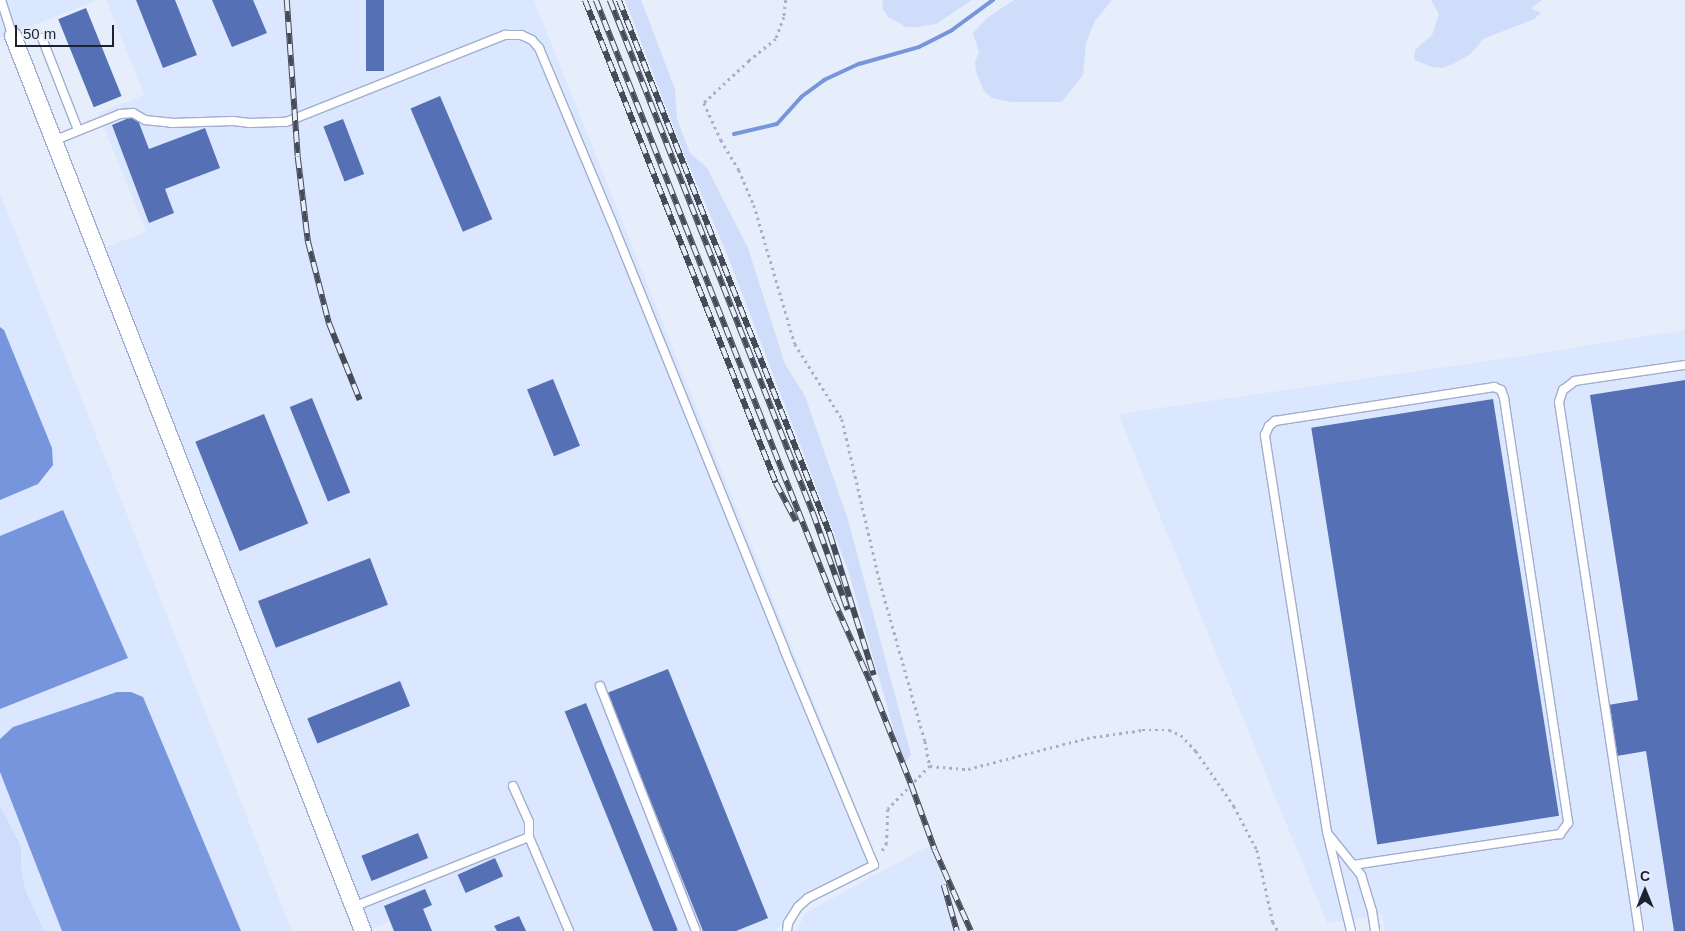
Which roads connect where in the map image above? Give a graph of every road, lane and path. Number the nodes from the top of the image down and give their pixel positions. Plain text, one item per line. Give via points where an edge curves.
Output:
1 (1, 0) edge
2 (786, 0) edge
3 (13, 36) joint
4 (42, 38) dead end
5 (78, 130) junction
6 (52, 141) junction
7 (1685, 365) edge
8 (600, 686) dead end
9 (930, 766) junction
10 (513, 786) dead end
11 (1327, 832) junction
12 (529, 837) junction
13 (874, 865) junction
14 (1353, 865) junction
15 (353, 907) junction
16 (363, 931) edge
17 (569, 931) edge
18 (696, 931) edge
19 (787, 931) edge
20 (1278, 931) edge
21 (1351, 931) edge
22 (1375, 931) edge
23 (1639, 931) edge

1 - 3 lane
2 - 9 path via 776,39 704,103 754,205 795,344 842,419 866,526
3 - 6 street
4 - 5 lane
5 - 6 lane
5 - 13 lane via 120,114 134,113 145,120 172,123 286,122 504,35 521,35 532,40 539,48 611,220
6 - 15 street
7 - 23 lane via 1574,381 1563,390 1559,402
8 - 18 lane
9 - 13 path via 888,809 887,843
9 - 20 path via 968,768 1087,738 1142,730 1169,730 1181,735 1234,806 1257,850 1273,922
10 - 12 lane via 529,822
11 - 14 lane
11 - 14 lane via 1266,435 1269,426 1275,421 1494,387 1501,390 1504,398 1568,824 1560,834
11 - 21 lane
12 - 15 lane
12 - 17 lane
13 - 19 lane via 808,898 798,907
14 - 22 lane via 1364,882
15 - 16 street

